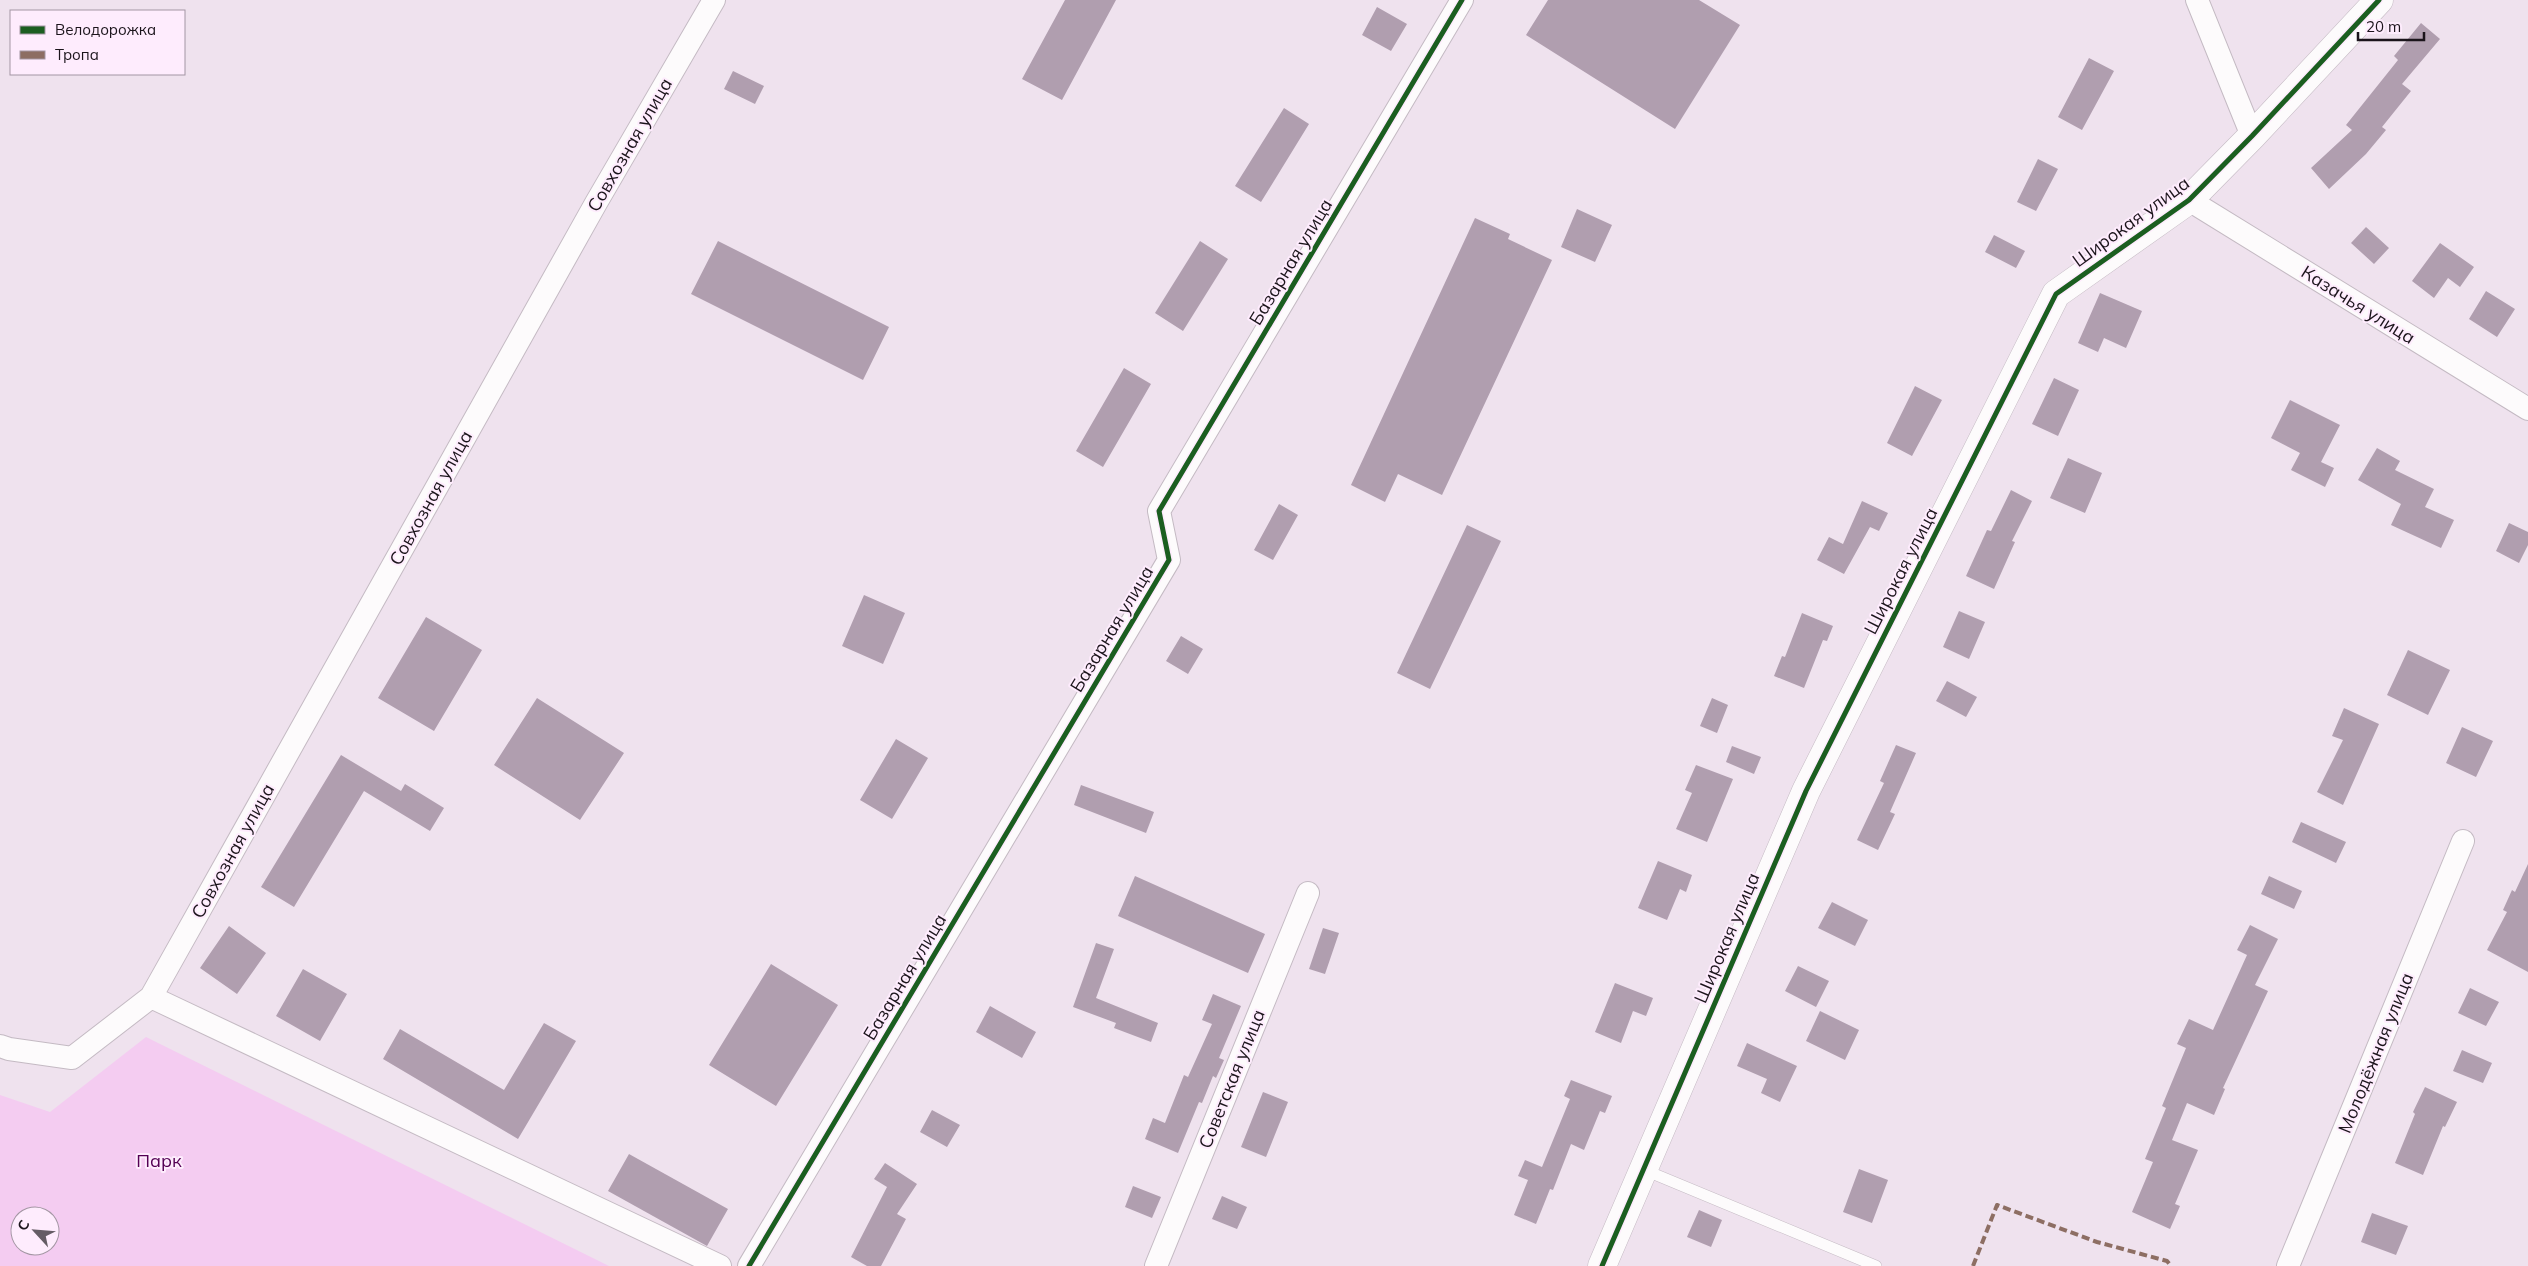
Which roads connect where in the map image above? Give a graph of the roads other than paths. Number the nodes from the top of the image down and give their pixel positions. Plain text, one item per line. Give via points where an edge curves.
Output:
1 (714, 0) edge
2 (1462, 0) edge
3 (2197, 0) edge
4 (2379, 0) edge
5 (2252, 136) junction
6 (2189, 200) junction
7 (2528, 409) edge
8 (2463, 841) dead end
9 (1308, 893) dead end
10 (151, 998) junction
11 (0, 1046) edge
12 (1642, 1169) junction
13 (720, 1266) edge
14 (749, 1266) edge
15 (1156, 1266) edge
16 (1602, 1266) edge
17 (1876, 1266) edge
18 (2288, 1266) edge

1 - 10 street, Совхозная улица via 586,220
2 - 14 street, Базарная улица via 1159,511 1169,560
3 - 5 street
4 - 5 street, Широкая улица
5 - 6 street, Широкая улица
6 - 7 street, Казачья улица
6 - 12 street, Широкая улица via 2056,294 1806,791
8 - 18 street, Молодёжная улица
9 - 15 street, Советская улица
10 - 11 street via 72,1058
10 - 13 street
12 - 16 street, Широкая улица
12 - 17 lane

